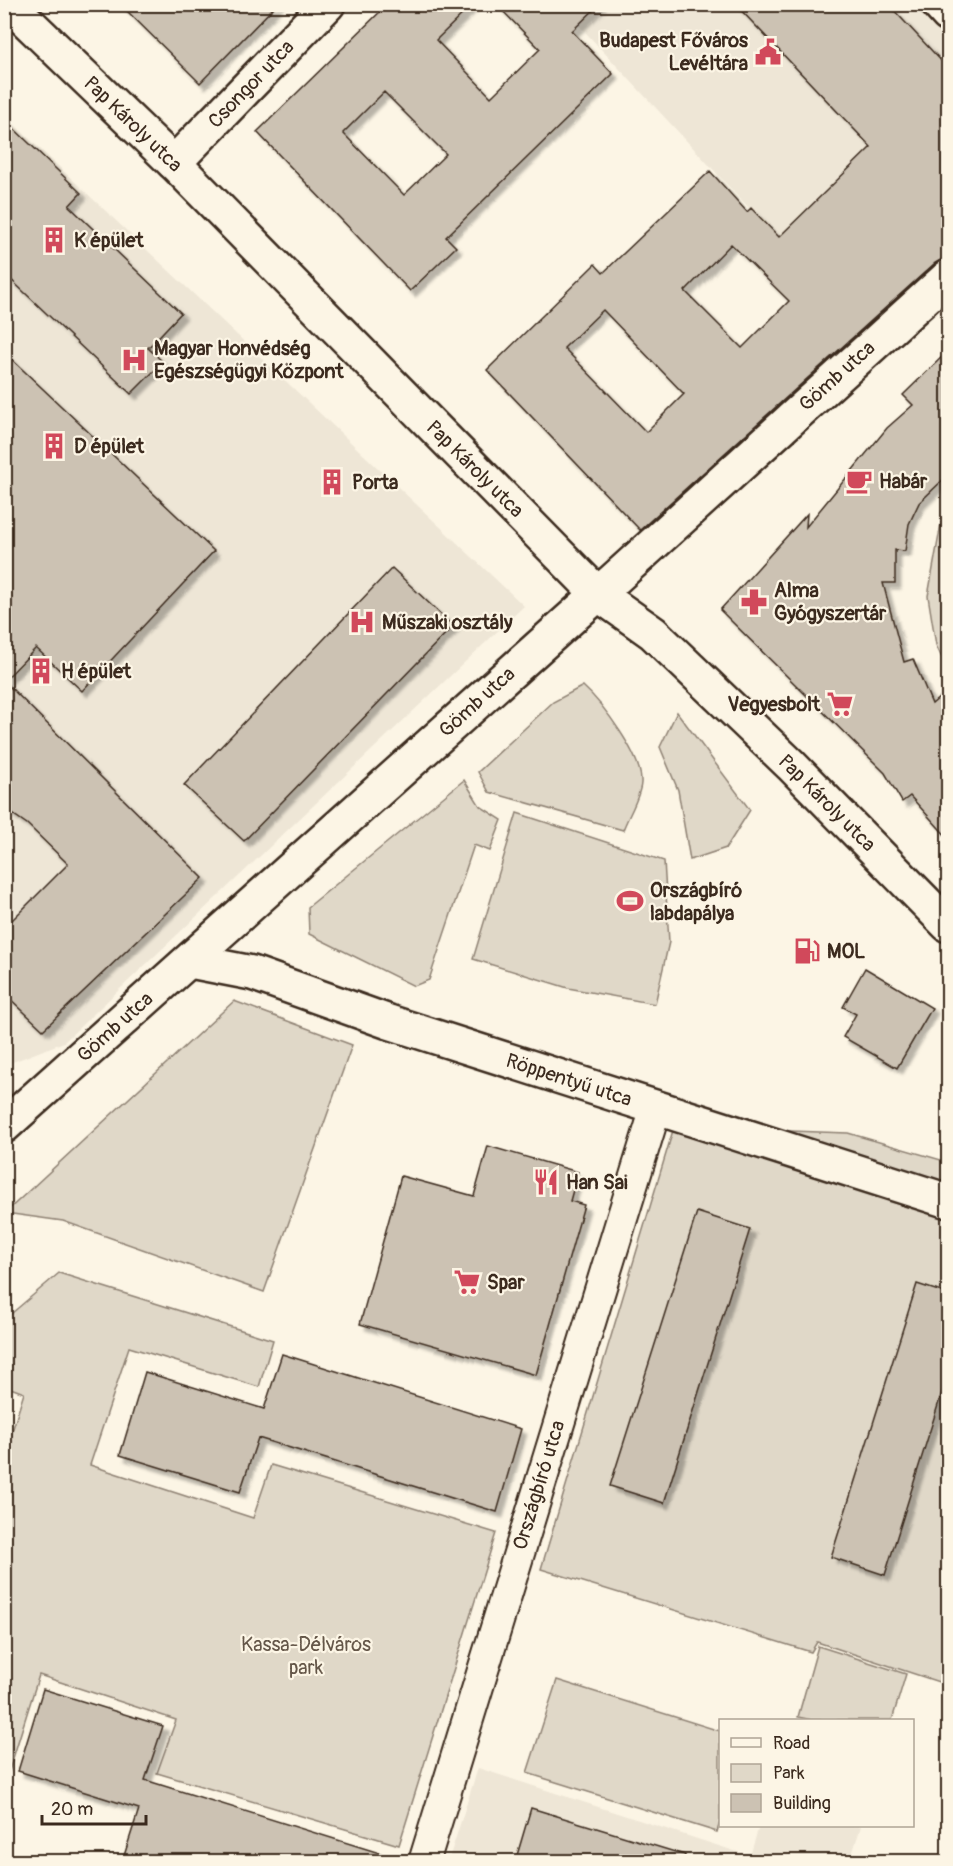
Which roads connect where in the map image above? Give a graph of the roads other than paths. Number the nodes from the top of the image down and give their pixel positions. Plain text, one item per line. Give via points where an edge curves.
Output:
1 (9, 4) edge
2 (328, 4) edge
3 (938, 4) edge
4 (948, 15) edge
5 (174, 163) junction
6 (948, 278) edge
7 (598, 594) junction
8 (948, 925) edge
9 (190, 960) junction
10 (656, 1108) junction
11 (4, 1126) edge
12 (948, 1201) edge
13 (424, 1862) edge

1 - 5 street, Pap Károly utca
2 - 5 street, Csongor utca
3 - 4 street
5 - 7 street, Pap Károly utca
6 - 7 street, Gömb utca
7 - 8 street, Pap Károly utca via 653,633 791,765
7 - 9 street, Gömb utca
9 - 10 street, Röppentyű utca via 252,973 389,1022
9 - 11 street, Gömb utca
10 - 12 street, Röppentyű utca
10 - 13 street, Országbíró utca

